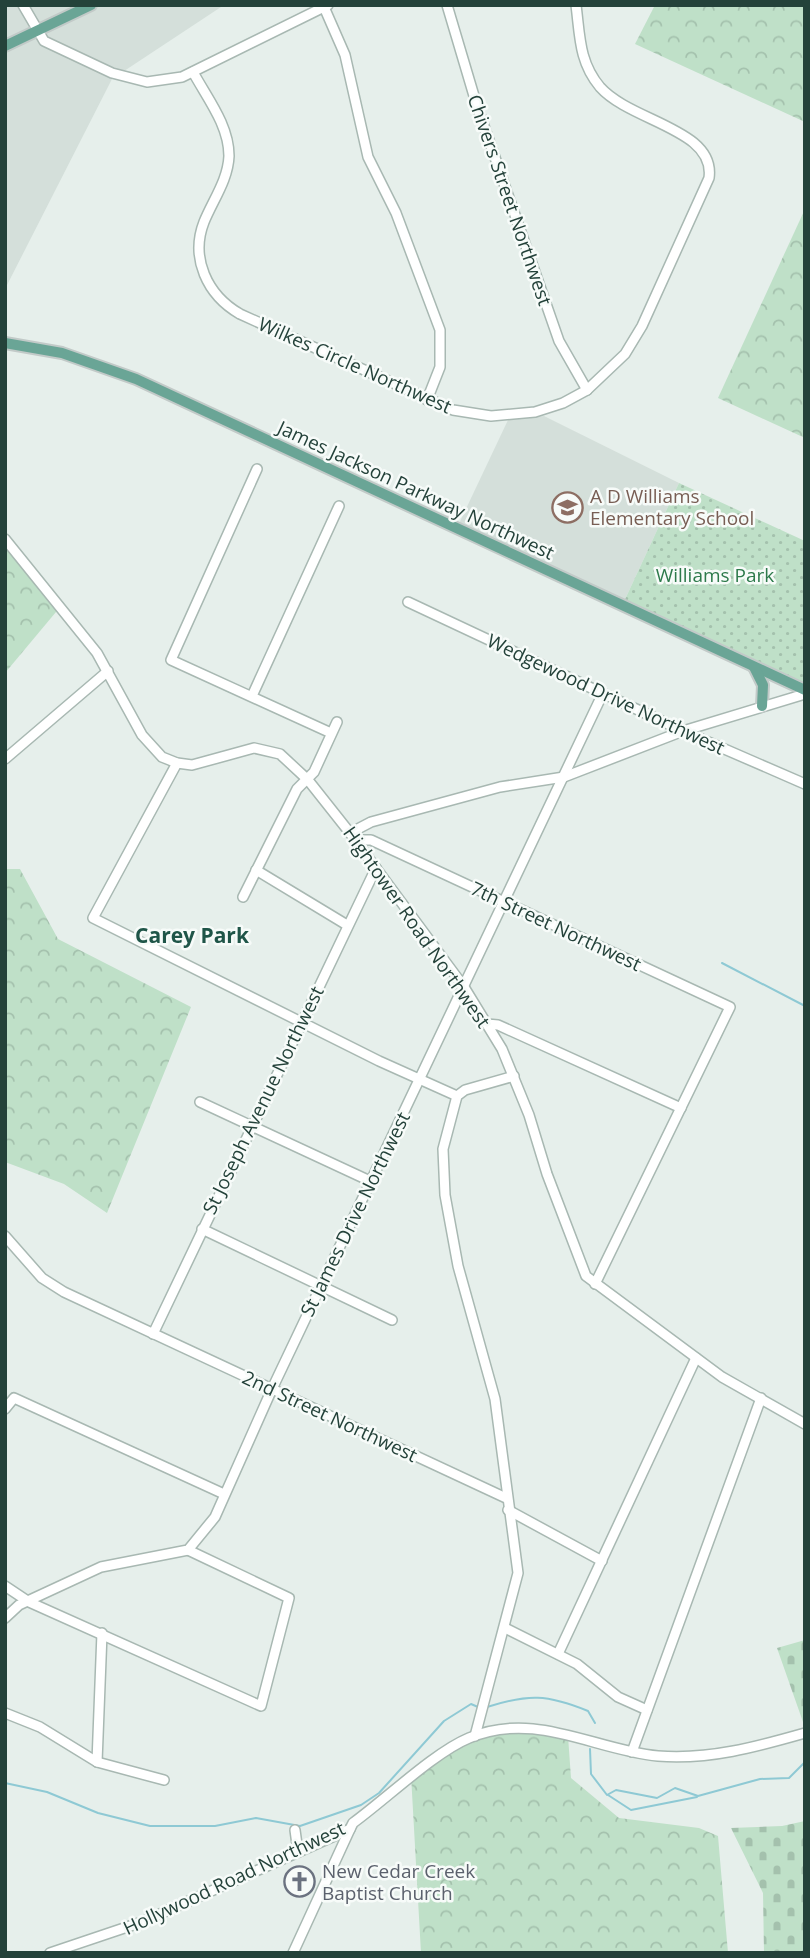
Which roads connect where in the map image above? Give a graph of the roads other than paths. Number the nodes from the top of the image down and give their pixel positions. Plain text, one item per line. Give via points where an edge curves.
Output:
1 (23, 5) edge
2 (91, 5) edge
3 (447, 5) edge
4 (576, 5) edge
5 (326, 6) edge
6 (36, 31) junction
7 (5, 46) edge
8 (193, 72) junction
9 (5, 343) edge
10 (587, 390) junction
11 (427, 400) junction
12 (257, 469) dead end
13 (339, 506) dead end
14 (5, 539) edge
15 (408, 602) dead end
16 (754, 667) junction
17 (108, 671) junction
18 (805, 692) edge
19 (603, 693) junction
20 (252, 696) junction
21 (762, 706) junction
22 (337, 722) dead end
23 (683, 731) junction
24 (331, 733) junction
25 (5, 759) edge
26 (177, 764) junction
27 (564, 777) junction
28 (308, 780) junction
29 (805, 784) edge
30 (353, 836) junction
31 (376, 869) junction
32 (256, 870) junction
33 (243, 897) dead end
34 (505, 901) junction
35 (347, 925) junction
36 (464, 988) junction
37 (301, 1022) junction
38 (487, 1024) junction
39 (514, 1076) junction
40 (421, 1078) junction
41 (457, 1096) junction
42 (200, 1102) dead end
43 (681, 1108) junction
44 (251, 1126) junction
45 (370, 1181) junction
46 (202, 1229) junction
47 (5, 1236) edge
48 (595, 1284) junction
49 (321, 1285) junction
50 (392, 1320) dead end
51 (153, 1334) junction
52 (696, 1358) junction
53 (271, 1389) junction
54 (761, 1398) junction
55 (5, 1409) edge
56 (805, 1424) edge
57 (224, 1494) junction
58 (506, 1498) junction
59 (508, 1510) junction
60 (188, 1550) junction
61 (602, 1561) junction
62 (5, 1586) edge
63 (29, 1602) junction
64 (5, 1618) edge
65 (505, 1628) junction
66 (102, 1633) junction
67 (558, 1654) junction
68 (647, 1710) junction
69 (5, 1713) edge
70 (805, 1732) edge
71 (475, 1736) junction
72 (632, 1752) junction
73 (97, 1762) junction
74 (164, 1780) dead end
75 (349, 1829) junction
76 (295, 1830) dead end
77 (298, 1852) junction
78 (50, 1953) edge
79 (293, 1953) edge

1 - 6 street
2 - 6 main road
3 - 10 street, Chivers Street Northwest via 559,341
4 - 10 street, Wilkes Circle Northwest via 582,53 601,87 633,112 699,145 710,170 706,188 634,340 614,367
5 - 8 street
5 - 11 street via 345,55 368,157 396,213 440,330 440,367
6 - 7 main road
6 - 8 street via 44,41 125,78 159,82
8 - 11 street, Wilkes Circle Northwest via 221,123 228,146 226,172 200,242 201,267 211,289 240,314
9 - 16 main road, James Jackson Parkway Northwest via 62,353 135,379
10 - 11 street, Wilkes Circle Northwest via 549,408 505,416 465,413
12 - 20 street via 171,660
13 - 20 street
14 - 17 street
15 - 19 street, Wedgewood Drive Northwest
16 - 18 main road, James Jackson Parkway Northwest
16 - 21 main road via 763,685
17 - 25 street
17 - 26 street via 142,734 162,757
18 - 21 street
19 - 23 street, Wedgewood Drive Northwest
19 - 27 street, St James Drive Northwest
20 - 24 street
21 - 23 street
22 - 24 street
23 - 27 street
23 - 29 street, Wedgewood Drive Northwest
24 - 28 street
26 - 28 street, Hightower Road Northwest via 192,765 262,748 281,754
26 - 37 street via 93,918
27 - 30 street via 500,787 371,822
27 - 34 street, St James Drive Northwest
28 - 30 street, Hightower Road Northwest
28 - 32 street via 297,789
30 - 31 street, Hightower Road Northwest
30 - 34 street, 7th Street Northwest
31 - 35 street, St Joseph Avenue Northwest
31 - 36 street, Hightower Road Northwest
32 - 33 street
32 - 35 street
34 - 36 street, St James Drive Northwest
34 - 43 street, 7th Street Northwest via 730,1007
35 - 37 street, St Joseph Avenue Northwest
36 - 38 street, Hightower Road Northwest
36 - 40 street, St James Drive Northwest
37 - 40 street
37 - 44 street, St Joseph Avenue Northwest
38 - 39 street, Hightower Road Northwest
38 - 43 street
39 - 41 street
39 - 48 street, Hightower Road Northwest via 581,1266
40 - 41 street
40 - 45 street, St James Drive Northwest
41 - 58 street via 443,1149 445,1195 458,1266 495,1399
42 - 44 street
43 - 48 street
44 - 45 street
44 - 46 street, St Joseph Avenue Northwest
45 - 49 street, St James Drive Northwest
46 - 49 street
46 - 51 street, St Joseph Avenue Northwest
47 - 51 street, 2nd Street Northwest via 42,1278
48 - 52 street, Hightower Road Northwest
49 - 50 street
49 - 53 street, St James Drive Northwest
51 - 53 street, 2nd Street Northwest
52 - 54 street, Hightower Road Northwest
52 - 61 street
53 - 57 street, St James Drive Northwest
53 - 58 street, 2nd Street Northwest
54 - 56 street, Hightower Road Northwest
54 - 68 street
55 - 57 street via 14,1398
57 - 60 street, St James Drive Northwest via 215,1517
58 - 59 street
59 - 61 street
59 - 65 street via 518,1573
60 - 63 street via 101,1567
60 - 66 street via 289,1598 261,1706
61 - 67 street
62 - 63 street
63 - 64 street via 13,1608
63 - 66 street
65 - 67 street
65 - 71 street
66 - 73 street
67 - 68 street via 618,1697
68 - 72 street
69 - 73 street via 40,1727
70 - 72 street, Hollywood Road Northwest via 702,1757
71 - 72 street, Hollywood Road Northwest via 512,1728 549,1730
71 - 75 street, Hollywood Road Northwest via 433,1762
73 - 74 street
75 - 77 street, Hollywood Road Northwest
75 - 79 street
76 - 77 street
77 - 78 street, Hollywood Road Northwest via 142,1922

